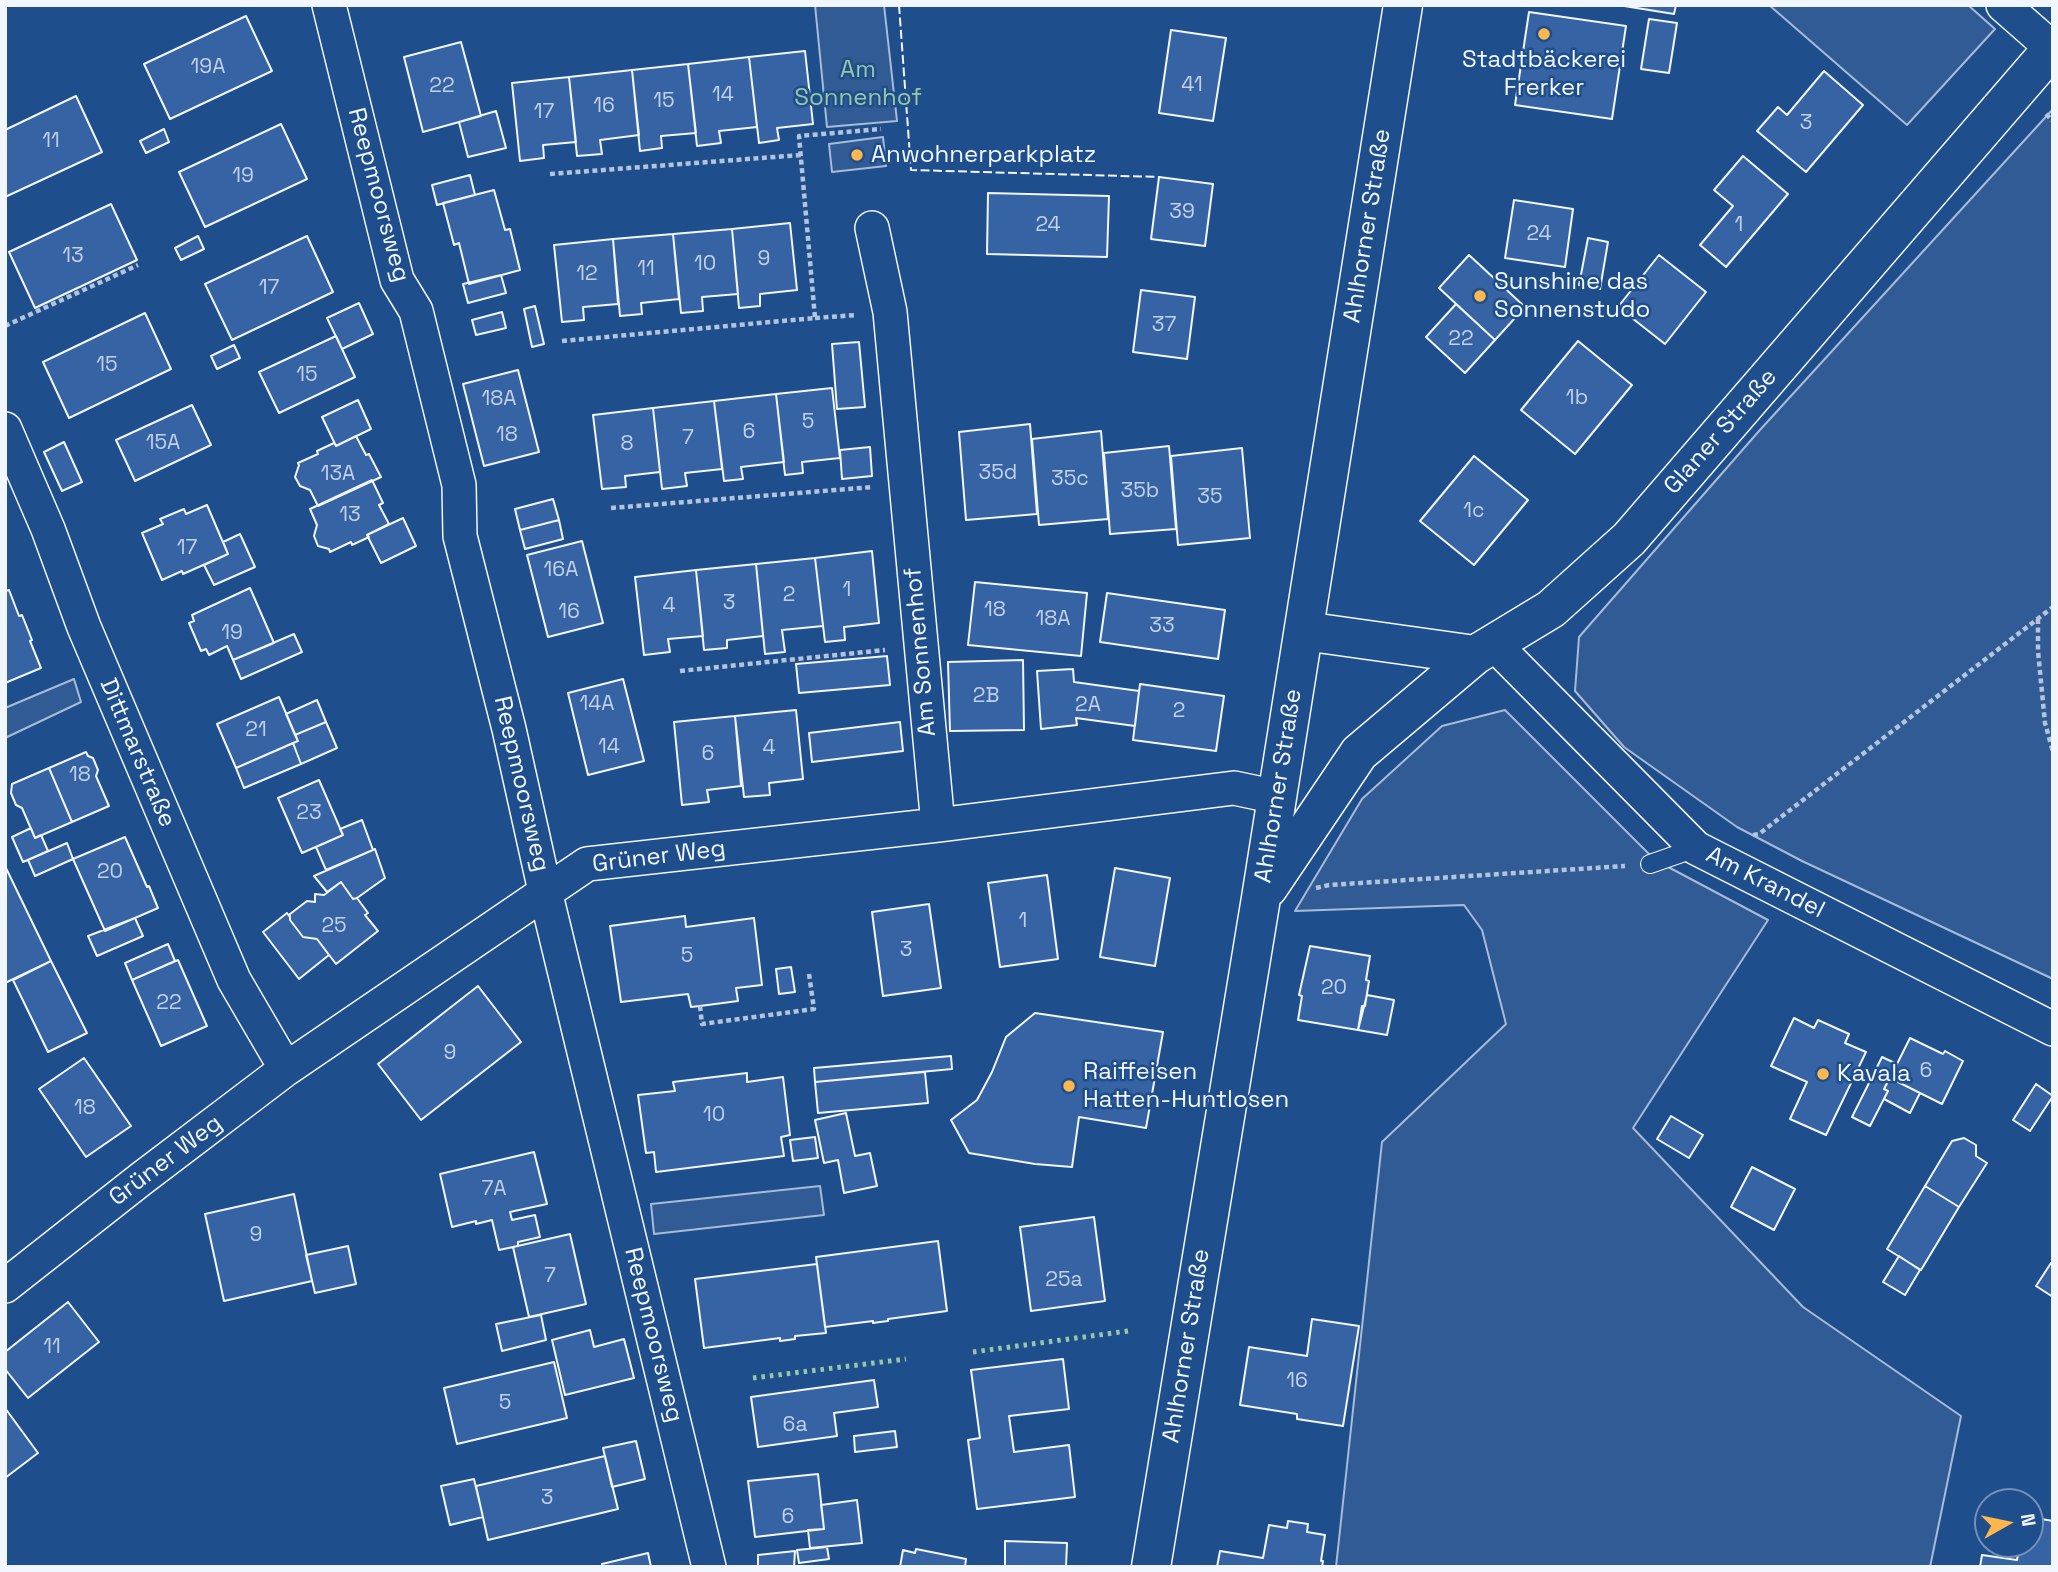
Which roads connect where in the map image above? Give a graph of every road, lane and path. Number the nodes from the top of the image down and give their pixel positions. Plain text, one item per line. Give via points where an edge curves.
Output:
1 (329, 5) edge
2 (1403, 5) edge
3 (2003, 5) edge
4 (2053, 48) edge
5 (881, 129) dead end
6 (801, 155) junction
7 (550, 174) dead end
8 (873, 229) dead end
9 (138, 265) dead end
10 (5, 326) edge
11 (562, 341) dead end
12 (5, 429) edge
13 (905, 485) junction
14 (611, 508) dead end
15 (2053, 607) edge
16 (2038, 618) junction
17 (1304, 631) junction
18 (921, 646) junction
19 (1485, 649) junction
20 (680, 671) dead end
21 (2053, 752) edge
22 (1277, 797) junction
23 (938, 825) junction
24 (1696, 848) junction
25 (1650, 864) joint
26 (545, 891) junction
27 (1261, 898) junction
28 (809, 974) dead end
29 (700, 1006) dead end
30 (2053, 1029) edge
31 (286, 1069) junction
32 (5, 1286) edge
33 (709, 1567) edge
34 (1151, 1567) edge

1 - 26 street, Reepmoorsweg via 397,280 416,311 459,485 460,536
2 - 17 street, Ahlhorner Straße
3 - 4 street
4 - 19 street, Glaner Straße via 1629,539 1551,609
5 - 6 path via 799,136
6 - 7 path
6 - 11 path via 815,318
8 - 13 street, Am Sonnenhof via 890,312
9 - 10 path
12 - 31 street, Dittmarstraße via 234,980
13 - 14 path
13 - 18 street, Am Sonnenhof
15 - 16 path
16 - 21 path via 2045,723
16 - 24 path via 1759,834
17 - 19 street
17 - 22 street, Ahlhorner Straße
18 - 20 path
18 - 23 street, Am Sonnenhof
19 - 24 street, Am Krandel
19 - 27 street, Glaner Straße via 1359,753
22 - 23 street, Grüner Weg via 1234,788
22 - 27 street, Ahlhorner Straße
23 - 26 street, Grüner Weg via 587,864
24 - 25 lane
24 - 30 street, Am Krandel
25 - 27 path via 1329,885
26 - 31 street, Grüner Weg
26 - 33 street, Reepmoorsweg
27 - 34 street, Ahlhorner Straße
28 - 29 path via 814,1009 702,1024
31 - 32 street, Grüner Weg

